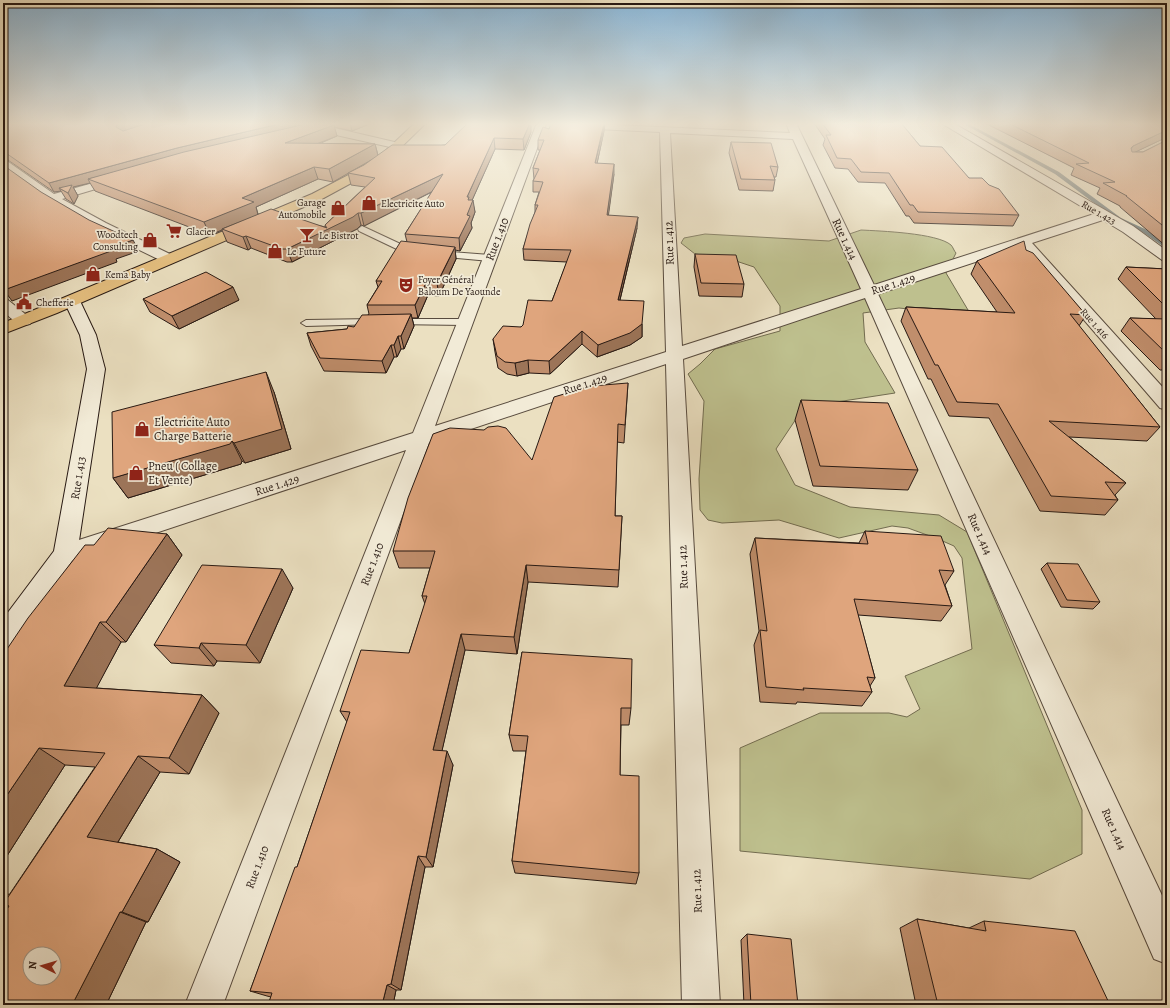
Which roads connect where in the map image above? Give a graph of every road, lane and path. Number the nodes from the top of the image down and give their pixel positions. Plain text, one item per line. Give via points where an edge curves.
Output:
1 (14, 170) edge
2 (367, 170) edge
3 (523, 170) edge
4 (666, 170) edge
5 (813, 170) edge
6 (1027, 170) edge
7 (133, 175) edge
8 (52, 198) junction
9 (1104, 215) junction
10 (362, 229) edge
11 (1023, 241) junction
12 (1167, 257) edge
13 (490, 258) junction
14 (169, 259) junction
15 (869, 291) junction
16 (72, 301) junction
17 (3, 304) edge
18 (24, 321) junction
19 (306, 322) dead end
20 (465, 322) junction
21 (3, 329) edge
22 (674, 355) junction
23 (1167, 404) edge
24 (421, 438) junction
25 (65, 554) junction
26 (3, 639) edge
27 (1167, 946) edge
28 (204, 1005) edge
29 (701, 1005) edge

1 - 8 street
2 - 14 main road via 284,211
3 - 13 street, Rue 1.410
4 - 22 street, Rue 1.412
5 - 15 street, Rue 1.414
6 - 9 street, Rue 1.423
7 - 8 street
8 - 14 street via 101,226
9 - 11 street, Rue 1.429
9 - 12 street, Rue 1.423
10 - 13 lane via 406,250
11 - 15 street, Rue 1.429
11 - 23 street, Rue 1.416
13 - 20 street, Rue 1.410
14 - 16 main road
15 - 22 street, Rue 1.429
15 - 27 street, Rue 1.414
16 - 18 main road
16 - 25 street, Rue 1.413 via 88,335 96,369
17 - 18 street
18 - 21 main road
19 - 20 lane
20 - 24 street, Rue 1.410
22 - 24 street, Rue 1.429
22 - 29 street, Rue 1.412
24 - 25 street, Rue 1.429
24 - 28 street, Rue 1.410
25 - 26 street, Rue 1.413

